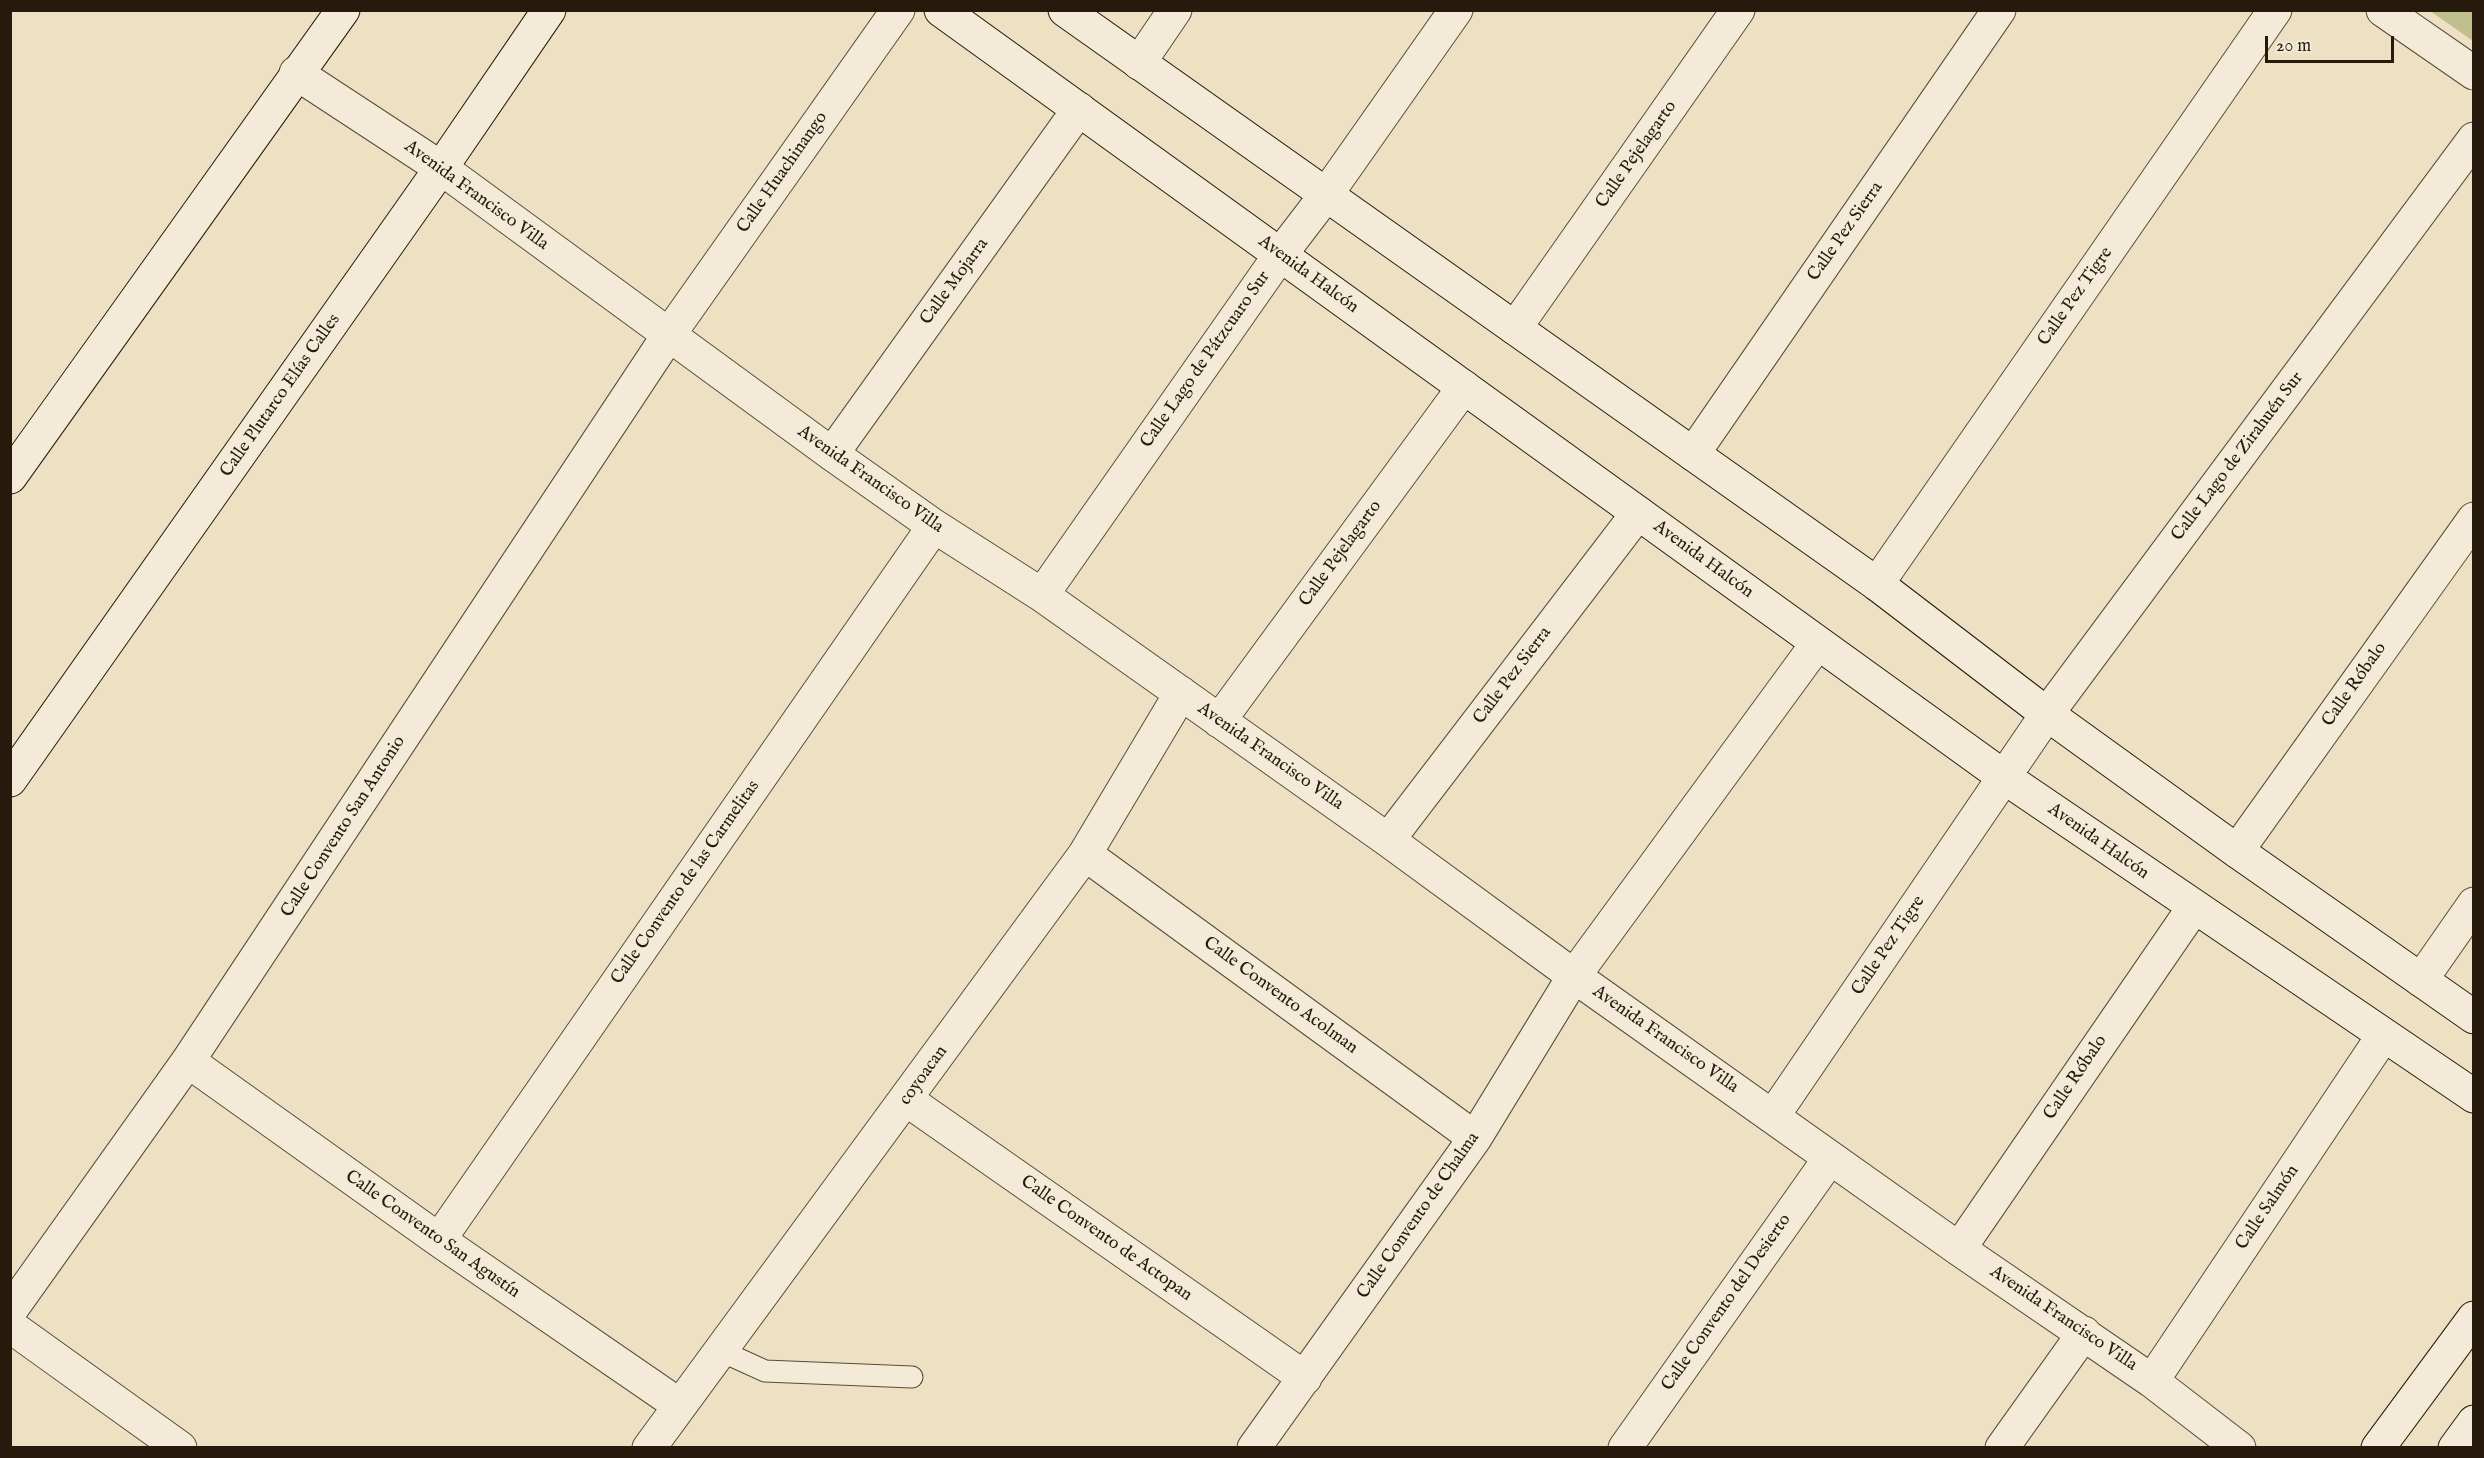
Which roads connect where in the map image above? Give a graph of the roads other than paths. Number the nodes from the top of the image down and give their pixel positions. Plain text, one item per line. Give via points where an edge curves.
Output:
1 (343, 10) edge
2 (549, 10) edge
3 (898, 10) edge
4 (941, 10) edge
5 (1065, 10) edge
6 (1175, 10) edge
7 (1456, 10) edge
8 (1738, 10) edge
9 (2000, 10) edge
10 (2275, 10) edge
11 (2383, 10) edge
12 (1139, 63) junction
13 (296, 73) junction
14 (2474, 74) edge
15 (1079, 109) junction
16 (2474, 138) edge
17 (441, 168) junction
18 (1326, 195) junction
19 (1280, 255) junction
20 (1515, 328) junction
21 (668, 336) junction
22 (1464, 387) junction
23 (832, 454) junction
24 (1693, 454) junction
25 (10, 477) edge
26 (1638, 513) junction
27 (2474, 519) edge
28 (934, 526) junction
29 (1877, 584) junction
30 (1042, 595) junction
31 (1817, 644) junction
32 (1181, 693) junction
33 (2047, 714) junction
34 (1219, 722) junction
35 (2004, 777) junction
36 (10, 780) edge
37 (1388, 840) junction
38 (2237, 851) junction
39 (1085, 854) junction
40 (2474, 904) edge
41 (2194, 907) junction
42 (1574, 976) junction
43 (2421, 980) junction
44 (2474, 1017) edge
45 (2384, 1036) junction
46 (188, 1062) junction
47 (2474, 1096) edge
48 (907, 1100) junction
49 (1773, 1116) junction
50 (1476, 1138) junction
51 (1830, 1158) junction
52 (439, 1240) junction
53 (1959, 1249) junction
54 (10, 1311) edge
55 (2474, 1317) edge
56 (10, 1326) edge
57 (2084, 1333) junction
58 (722, 1351) junction
59 (912, 1377) dead end
60 (1305, 1377) junction
61 (2152, 1381) junction
62 (678, 1405) junction
63 (2474, 1422) edge
64 (180, 1448) edge
65 (649, 1448) edge
66 (1254, 1448) edge
67 (1625, 1448) edge
68 (2002, 1448) edge
69 (2239, 1448) edge
70 (2378, 1448) edge
71 (2455, 1448) edge

1 - 13 street
2 - 17 street, Calle Plutarco Elías Calles
3 - 21 street, Calle Huachinango
4 - 15 street, Avenida Halcón
5 - 12 street
6 - 12 street
7 - 18 street, Calle Lago de Pátzcuaro Sur
8 - 20 street, Calle Pejelagarto
9 - 24 street, Calle Pez Sierra
10 - 29 street, Calle Pez Tigre
11 - 14 street
12 - 18 street
13 - 17 street, Avenida Francisco Villa
13 - 25 street
15 - 19 street, Avenida Halcón
15 - 23 street, Calle Mojarra
16 - 33 street, Calle Lago de Zirahuén Sur
17 - 21 street, Avenida Francisco Villa
17 - 36 street, Calle Plutarco Elías Calles
18 - 19 street, Calle Lago de Pátzcuaro Sur
18 - 20 street
19 - 22 street, Avenida Halcón
19 - 30 street, Calle Lago de Pátzcuaro Sur
20 - 24 street
21 - 23 street, Avenida Francisco Villa
21 - 46 street, Calle Convento San Antonio
22 - 26 street, Avenida Halcón
22 - 34 street, Calle Pejelagarto
23 - 28 street, Avenida Francisco Villa
24 - 29 street
26 - 31 street, Avenida Halcón
26 - 37 street, Calle Pez Sierra
27 - 38 street, Calle Róbalo
28 - 30 street, Avenida Francisco Villa
28 - 52 street, Calle Convento de las Carmelitas
29 - 33 street
30 - 32 street, Avenida Francisco Villa
31 - 35 street, Avenida Halcón
31 - 42 street
32 - 34 street, Avenida Francisco Villa
32 - 39 street, coyoacan
33 - 35 street, Calle Lago de Zirahuén Sur
33 - 38 street
34 - 37 street, Avenida Francisco Villa
35 - 41 street, Avenida Halcón
35 - 49 street, Calle Pez Tigre
37 - 42 street, Avenida Francisco Villa
38 - 43 street
39 - 48 street, coyoacan
39 - 50 street, Calle Convento Acolman
40 - 43 street
41 - 45 street, Avenida Halcón
41 - 53 street, Calle Róbalo
42 - 49 street, Avenida Francisco Villa
42 - 50 street, Calle Convento de Chalma
43 - 44 street
45 - 47 street, Avenida Halcón
45 - 61 street, Calle Salmón
46 - 52 street, Calle Convento San Agustín
46 - 54 street, Calle Convento San Antonio
48 - 58 street, coyoacan
48 - 60 street, Calle Convento de Actopan
49 - 51 street, Avenida Francisco Villa
50 - 60 street, Calle Convento de Chalma
51 - 53 street, Avenida Francisco Villa
51 - 67 street, Calle Convento del Desierto
52 - 62 street, Calle Convento San Agustín
53 - 57 street, Avenida Francisco Villa
55 - 70 street
56 - 64 street
57 - 61 street, Avenida Francisco Villa
57 - 68 street
58 - 59 lane via 765,1371
58 - 62 street, coyoacan
60 - 66 street, Calle Convento de Chalma
61 - 69 street, Avenida Francisco Villa
62 - 65 street, coyoacan
63 - 71 street

